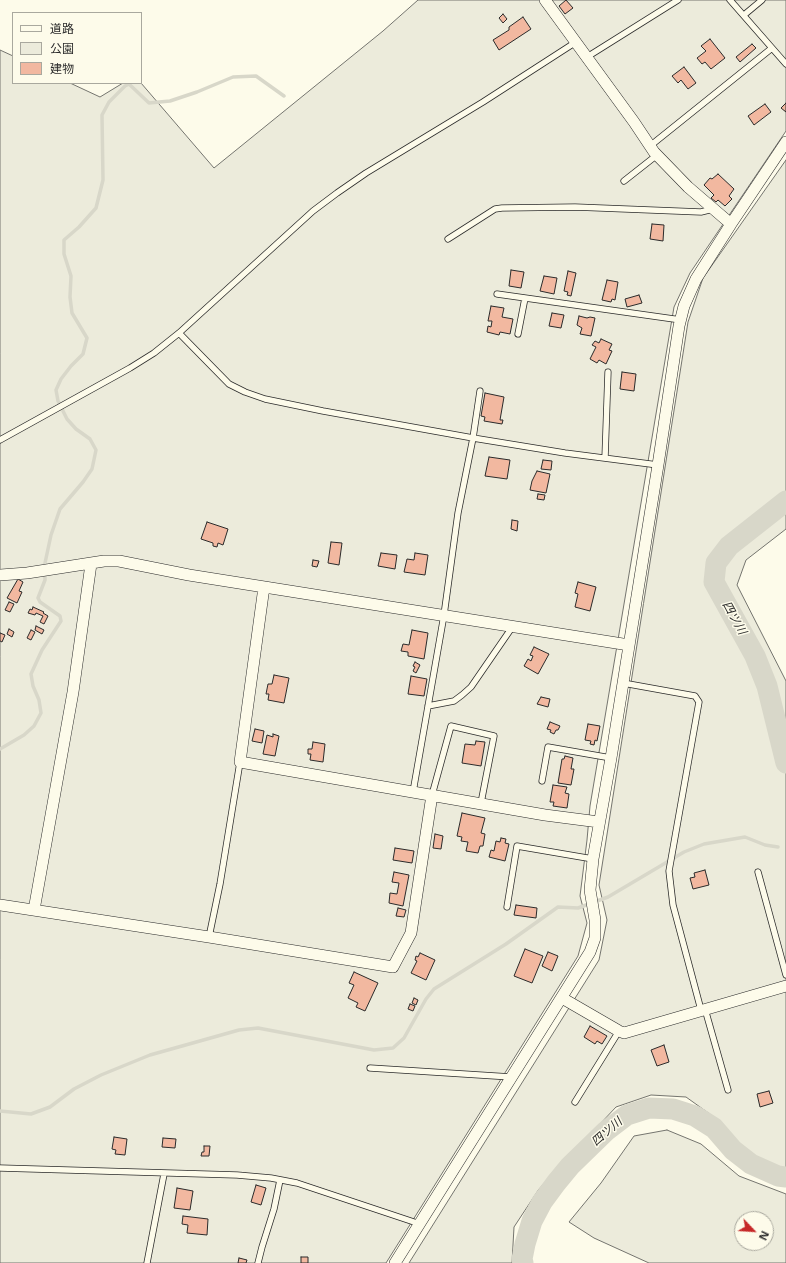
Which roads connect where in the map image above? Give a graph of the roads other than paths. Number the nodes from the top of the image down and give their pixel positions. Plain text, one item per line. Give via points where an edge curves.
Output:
1 (545, 0) edge
2 (678, 0) edge
3 (730, 0) edge
4 (762, 0) edge
5 (744, 15) junction
6 (576, 42) junction
7 (772, 48) junction
8 (587, 57) junction
9 (786, 64) edge
10 (786, 142) edge
11 (654, 150) junction
12 (624, 181) dead end
13 (713, 209) junction
14 (731, 224) junction
15 (448, 239) dead end
16 (497, 294) dead end
17 (525, 298) junction
18 (680, 320) junction
19 (179, 333) junction
20 (518, 334) dead end
21 (608, 372) dead end
22 (480, 391) dead end
23 (473, 438) junction
24 (0, 440) edge
25 (605, 458) junction
26 (658, 465) junction
27 (91, 564) junction
28 (0, 575) edge
29 (264, 587) junction
30 (444, 615) junction
31 (513, 626) junction
32 (629, 645) junction
33 (623, 683) junction
34 (428, 706) junction
35 (611, 758) junction
36 (240, 762) junction
37 (542, 781) dead end
38 (413, 792) junction
39 (432, 795) junction
40 (481, 803) junction
41 (599, 822) junction
42 (593, 859) junction
43 (758, 872) dead end
44 (0, 905) edge
45 (507, 907) dead end
46 (34, 910) junction
47 (210, 937) junction
48 (786, 975) edge
49 (786, 986) edge
50 (562, 998) junction
51 (703, 1010) junction
52 (619, 1031) junction
53 (370, 1068) dead end
54 (513, 1077) junction
55 (728, 1090) dead end
56 (575, 1102) dead end
57 (0, 1168) edge
58 (164, 1174) junction
59 (280, 1180) junction
60 (420, 1224) junction
61 (147, 1263) edge
62 (258, 1263) edge
63 (396, 1263) edge

1 - 6 street
2 - 8 lane
3 - 5 lane
4 - 5 lane
5 - 7 lane
6 - 8 street
6 - 19 lane via 337,193
7 - 9 lane
7 - 11 lane
8 - 11 street
10 - 14 street
11 - 12 lane
11 - 13 street via 688,187
13 - 14 street
13 - 15 lane via 701,212 575,207 502,208 495,209
14 - 18 street via 696,279
16 - 17 lane
17 - 18 lane
17 - 20 lane
18 - 26 street
19 - 23 lane via 229,384 245,392 323,412
19 - 24 lane via 130,368
21 - 25 lane
22 - 23 lane
23 - 25 lane
23 - 30 lane via 458,513
25 - 26 lane
26 - 32 street
27 - 28 street
27 - 29 street via 119,561
27 - 46 street via 73,692
29 - 30 street
29 - 36 street
30 - 31 street
30 - 34 lane
31 - 32 street
31 - 34 lane via 471,687 454,701
32 - 33 street
33 - 35 street
33 - 51 lane via 695,696 699,702 669,871 673,905
34 - 38 lane
35 - 37 lane via 548,747
35 - 41 street
36 - 38 street
36 - 47 lane
38 - 39 street
39 - 40 street
39 - 40 lane via 451,726 494,736
39 - 47 street via 411,933 393,968
40 - 41 street
41 - 42 street
42 - 45 lane via 517,846
42 - 50 street via 590,890 595,938 590,952
43 - 48 lane
44 - 46 street
46 - 47 street
49 - 51 street
50 - 52 street
50 - 54 street
51 - 52 street via 624,1033
51 - 55 lane
52 - 56 lane
53 - 54 lane
54 - 60 street
57 - 58 lane
58 - 59 lane via 237,1175
58 - 61 lane
59 - 60 lane
59 - 62 lane
60 - 63 street

